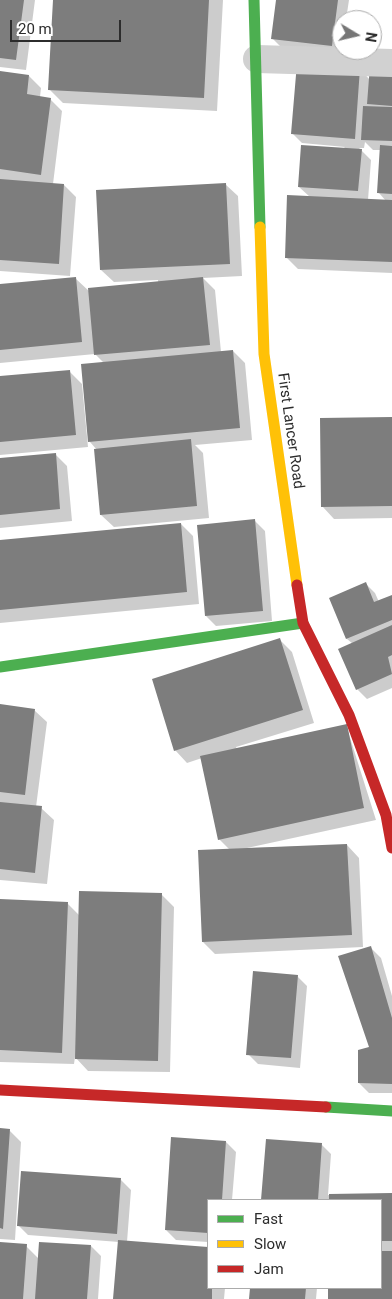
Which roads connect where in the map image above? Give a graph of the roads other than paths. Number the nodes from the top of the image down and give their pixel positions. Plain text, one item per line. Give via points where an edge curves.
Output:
1 (254, 0) edge
2 (257, 60) junction
3 (392, 62) edge
4 (303, 623) junction
5 (0, 666) edge
6 (389, 814) edge
7 (392, 848) edge
8 (0, 1090) edge
9 (392, 1111) edge

1 - 2 street, First Lancer Road
2 - 3 street
2 - 4 street, First Lancer Road via 258,225 264,354
4 - 5 street
4 - 6 street, First Lancer Road via 349,715
6 - 7 street, First Lancer Road
8 - 9 street

